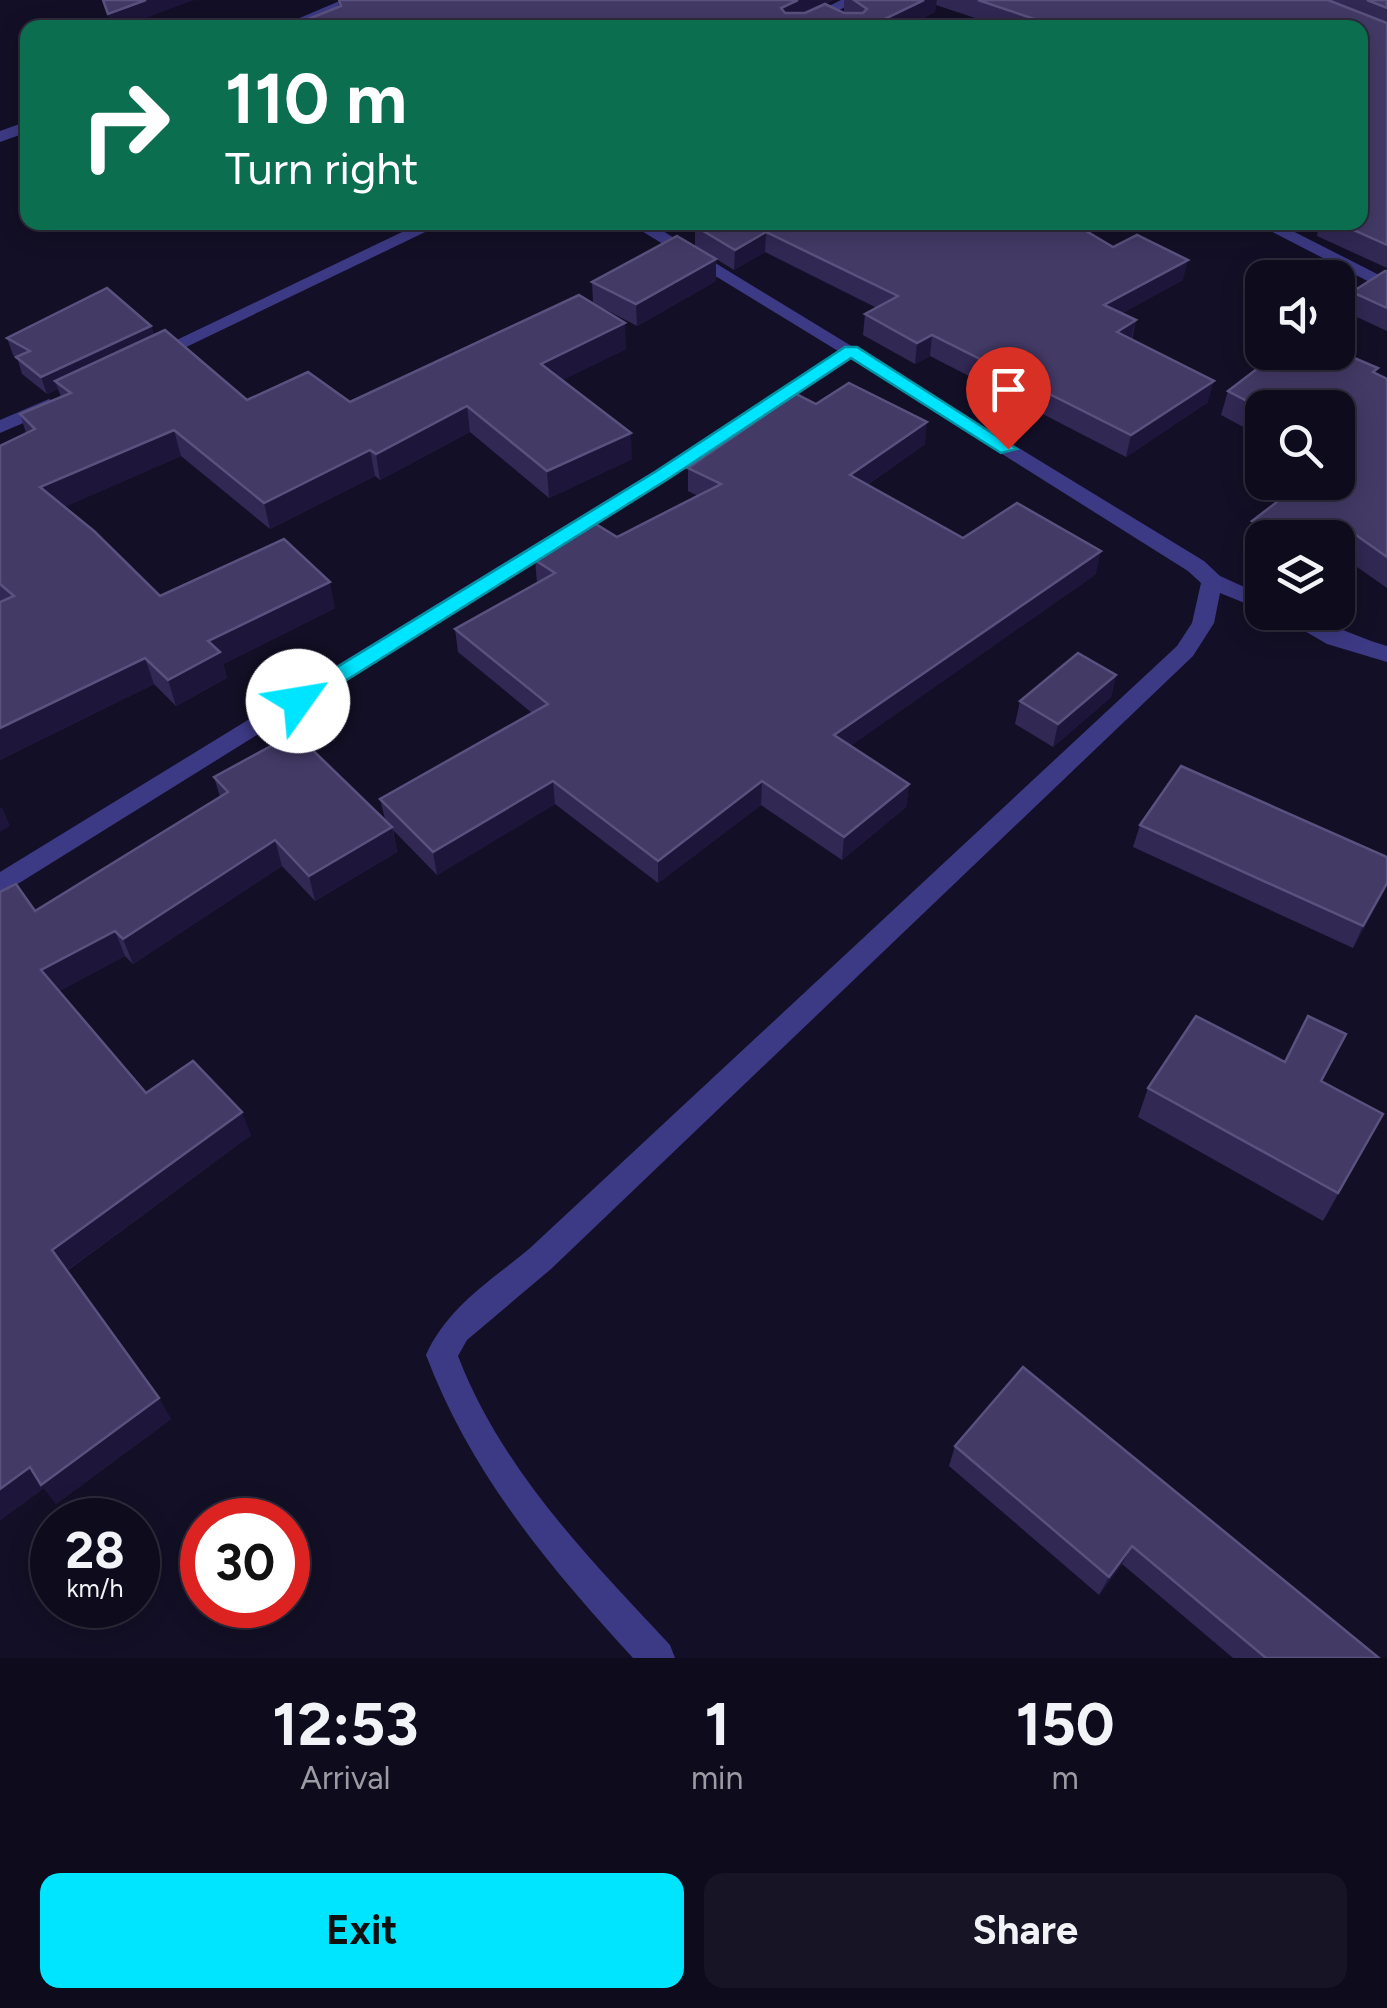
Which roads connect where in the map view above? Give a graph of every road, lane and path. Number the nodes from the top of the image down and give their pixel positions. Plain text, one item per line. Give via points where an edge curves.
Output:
1 (355, 0) edge
2 (852, 0) edge
3 (823, 12) junction
4 (304, 20) edge
5 (807, 20) edge
6 (839, 20) edge
7 (421, 230) edge
8 (648, 230) edge
9 (1277, 230) edge
10 (1387, 286) edge
11 (851, 351) junction
12 (125, 369) edge
13 (71, 394) edge
14 (0, 427) edge
15 (1212, 580) junction
16 (1245, 595) edge
17 (1318, 630) edge
18 (1387, 654) edge
19 (0, 885) edge
20 (657, 1658) edge

1 - 4 street
2 - 3 street
3 - 5 street
3 - 6 street
7 - 12 street
8 - 11 street
9 - 10 street
11 - 15 street
11 - 19 street via 662,476
13 - 14 street
15 - 16 street
15 - 20 street via 1204,622 1185,650 540,1259 456,1330 442,1355 455,1397 552,1545
17 - 18 street

